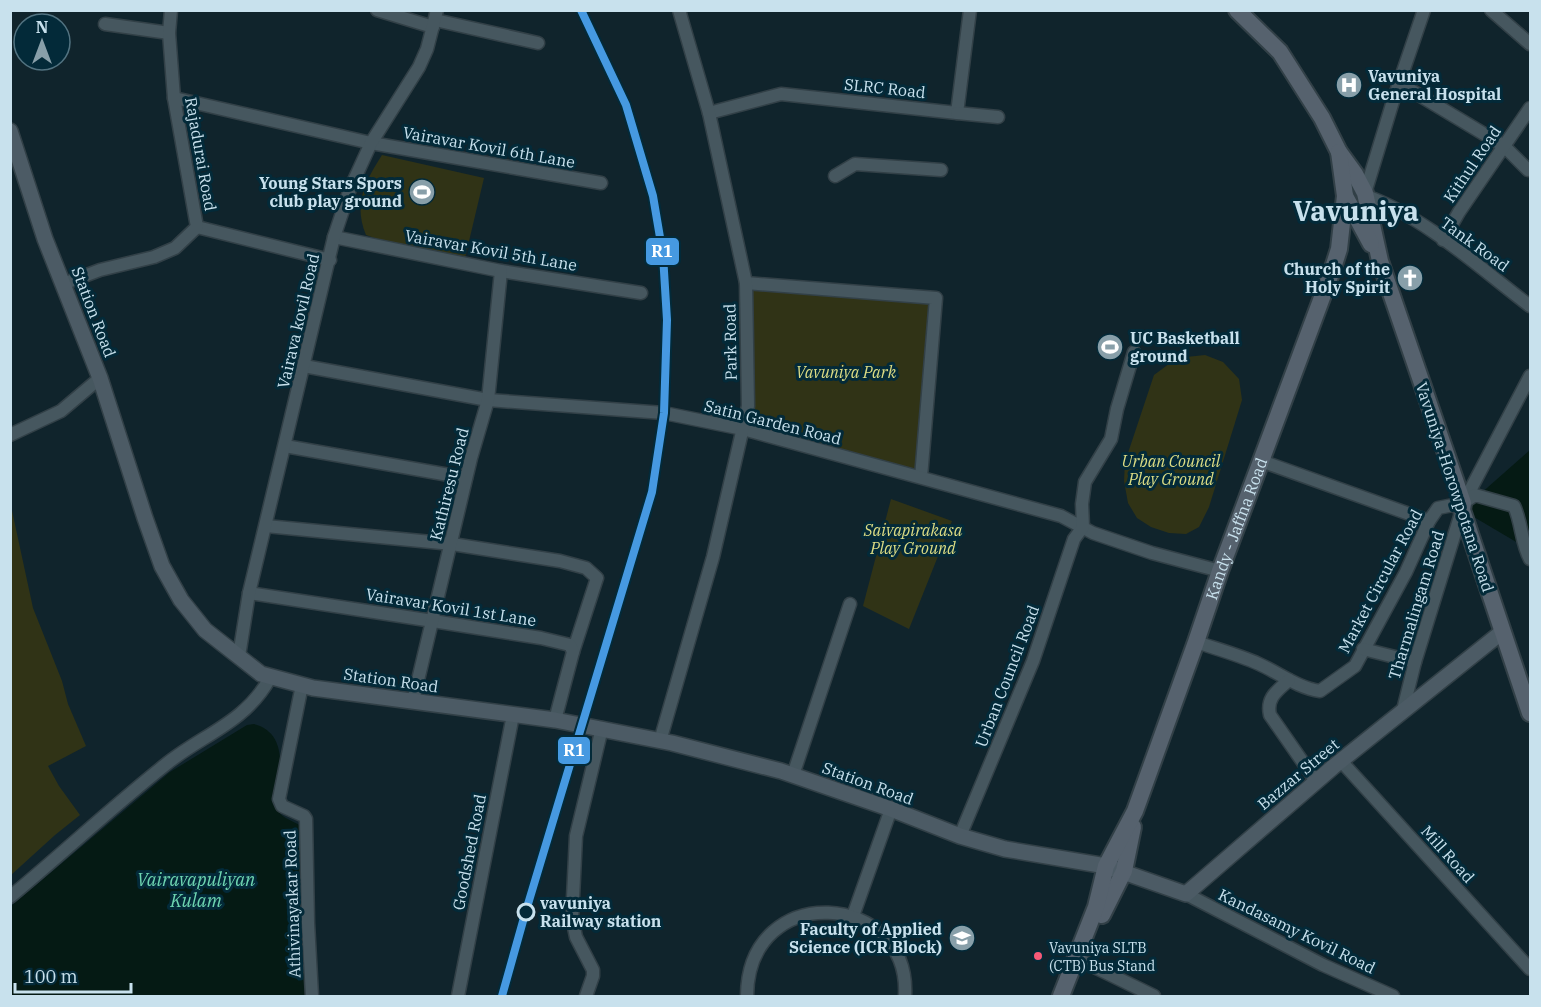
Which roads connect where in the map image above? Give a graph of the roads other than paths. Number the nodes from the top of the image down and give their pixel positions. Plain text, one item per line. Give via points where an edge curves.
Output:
1 (171, 10) edge
2 (377, 10) edge
3 (679, 10) edge
4 (970, 10) edge
5 (1237, 10) edge
6 (1424, 10) edge
7 (1491, 10) edge
8 (435, 19) edge
9 (105, 24) dead end
10 (169, 33) junction
11 (538, 43) dead end
12 (1530, 44) edge
13 (1399, 83) junction
14 (174, 98) junction
15 (1530, 108) edge
16 (709, 113) junction
17 (957, 113) junction
18 (998, 117) dead end
19 (10, 131) edge
20 (371, 143) junction
21 (1503, 146) junction
22 (1340, 152) junction
23 (941, 170) dead end
24 (1528, 170) dead end
25 (835, 176) dead end
26 (601, 183) dead end
27 (1363, 189) junction
28 (1345, 196) junction
29 (1356, 216) junction
30 (197, 227) junction
31 (1366, 236) junction
32 (334, 237) junction
33 (1443, 240) junction
34 (1342, 244) junction
35 (330, 260) junction
36 (1380, 261) junction
37 (501, 271) junction
38 (746, 283) junction
39 (63, 284) junction
40 (641, 293) dead end
41 (1530, 306) edge
42 (1134, 352) dead end
43 (304, 366) junction
44 (1530, 376) edge
45 (100, 378) junction
46 (488, 400) junction
47 (743, 429) junction
48 (10, 435) edge
49 (285, 446) junction
50 (1261, 461) junction
51 (921, 477) junction
52 (466, 478) junction
53 (1463, 506) junction
54 (1429, 521) junction
55 (266, 526) junction
56 (1083, 527) junction
57 (452, 544) junction
58 (1530, 559) edge
59 (1220, 571) junction
60 (249, 593) junction
61 (850, 604) dead end
62 (433, 621) junction
63 (1502, 632) junction
64 (1196, 642) junction
65 (1364, 649) junction
66 (573, 652) junction
67 (239, 656) junction
68 (1415, 662) junction
69 (270, 678) junction
70 (1289, 680) junction
71 (302, 685) junction
72 (413, 701) junction
73 (1403, 710) junction
74 (1530, 713) edge
75 (513, 715) junction
76 (555, 720) junction
77 (602, 728) junction
78 (660, 741) junction
79 (1341, 761) junction
80 (793, 775) junction
81 (1316, 781) junction
82 (891, 809) junction
83 (1136, 811) junction
84 (960, 837) junction
85 (1106, 866) junction
86 (1124, 871) junction
87 (1186, 894) junction
88 (10, 897) edge
89 (853, 916) junction
90 (1080, 960) junction
91 (1530, 969) edge
92 (312, 996) edge
93 (458, 996) edge
94 (586, 996) edge
95 (747, 996) edge
96 (905, 996) edge
97 (1061, 996) edge
98 (1072, 996) edge
99 (1154, 996) edge
100 (1393, 996) edge

1 - 10 street, Rajadurai Road
2 - 8 street
3 - 16 street, Park Road
4 - 17 street
5 - 22 highway via 1280,52
6 - 13 street
7 - 12 street
8 - 11 street
8 - 20 street, Vairava kovil Road via 419,67
9 - 10 street
10 - 14 street, Rajadurai Road
13 - 21 street
13 - 27 street
14 - 20 street, Vairavar Kovil 6th Lane
14 - 30 street, Rajadurai Road
15 - 21 street, Kithul Road
16 - 17 street, SLRC Road via 781,94
16 - 38 street, Park Road
17 - 18 street, SLRC Road
19 - 39 main road, Station Road
20 - 26 street, Vairavar Kovil 6th Lane
20 - 32 street, Vairava kovil Road
21 - 24 street
21 - 33 street, Kithul Road
22 - 27 highway
22 - 28 highway
23 - 25 street via 855,164
27 - 28 highway
27 - 29 highway, Kandy - Jaffna Road
27 - 33 street, Tank Road
27 - 36 highway, Vavuniya-Horowpotana Road
28 - 29 highway, Vavuniya-Horowpotana Road
28 - 34 highway, Kandy - Jaffna Road
29 - 31 highway, Vavuniya-Horowpotana Road
29 - 34 highway, Kandy - Jaffna Road
30 - 35 street
30 - 39 street, Rajadurai Road via 176,248
31 - 34 highway via 1351,235
31 - 36 highway, Vavuniya-Horowpotana Road
32 - 35 street, Vairava kovil Road
32 - 37 street, Vairavar Kovil 5th Lane
33 - 41 street, Tank Road
34 - 50 highway, Kandy - Jaffna Road
35 - 43 street, Vairava kovil Road
36 - 53 highway, Vavuniya-Horowpotana Road
37 - 40 street, Vairavar Kovil 5th Lane
37 - 46 street, Kathiresu Road
38 - 47 street, Park Road via 748,406
38 - 51 street via 936,298
39 - 45 main road, Station Road
42 - 56 street via 1111,439 1085,483
43 - 46 street, Satin Garden Road
43 - 49 street, Vairava kovil Road
44 - 53 street, Tharmalingam Road
45 - 48 street via 61,411
45 - 67 main road, Station Road via 162,566 181,600 205,630
46 - 47 street, Satin Garden Road via 664,413
46 - 52 street, Kathiresu Road
47 - 51 street, Satin Garden Road
47 - 78 street, Park Road via 713,557
49 - 52 street
49 - 55 street, Vairava kovil Road
50 - 54 street
50 - 59 highway, Kandy - Jaffna Road
51 - 56 street, Satin Garden Road via 1060,516
52 - 57 street, Kathiresu Road
53 - 54 street, Market Circular Road via 1438,508
53 - 58 street, Market Circular Road via 1475,495 1514,506
53 - 63 highway, Vavuniya-Horowpotana Road
53 - 68 street, Tharmalingam Road
54 - 65 street, Market Circular Road
55 - 57 street
55 - 60 street, Vairava kovil Road
56 - 59 street, Satin Garden Road via 1152,553
56 - 84 street, Urban Council Road via 1074,538 1033,661
57 - 62 street, Kathiresu Road
57 - 66 street via 560,561 593,573 597,578
59 - 64 highway, Kandy - Jaffna Road
60 - 62 street, Vairavar Kovil 1st Lane
60 - 67 street, Vairava kovil Road
61 - 80 street
62 - 66 street, Vairavar Kovil 1st Lane via 561,642 570,645
62 - 72 street, Kathiresu Road
63 - 73 main road, Bazzar Street
63 - 74 highway, Vavuniya-Horowpotana Road
64 - 70 street, Market Circular Road via 1258,663
64 - 83 highway, Kandy - Jaffna Road
65 - 68 street
65 - 70 street, Market Circular Road via 1355,666 1320,691
66 - 76 street
67 - 69 main road, Station Road
68 - 73 street, Tharmalingam Road
69 - 71 main road, Station Road
69 - 88 street via 235,720 169,761
70 - 81 street via 1270,698 1270,715
71 - 72 main road, Station Road
71 - 92 street, Athivinayakar Road via 279,800 282,806 306,819
72 - 75 main road, Station Road
73 - 79 main road, Bazzar Street
75 - 76 main road, Station Road
75 - 93 street, Goodshed Road
76 - 77 main road, Station Road
77 - 78 main road, Station Road
77 - 94 street via 576,836 572,918 576,937 592,970
78 - 80 main road, Station Road
79 - 81 main road, Bazzar Street
79 - 91 street, Mill Road
80 - 82 main road, Station Road
81 - 87 main road, Bazzar Street
82 - 84 main road, Station Road
82 - 89 street
83 - 85 highway, Kandy - Jaffna Road
83 - 86 highway, Kandy - Jaffna Road
84 - 85 main road, Station Road via 1005,849
85 - 86 main road
85 - 90 highway, Kandy - Jaffna Road
86 - 87 main road
86 - 90 highway, Kandy - Jaffna Road
87 - 100 street, Kandasamy Kovil Road
89 - 95 street via 826,911 799,916 775,930 757,950 747,976
89 - 96 street via 875,928 892,947 902,969
90 - 97 highway, Kandy - Jaffna Road
90 - 98 highway, Kandy - Jaffna Road
90 - 99 street

